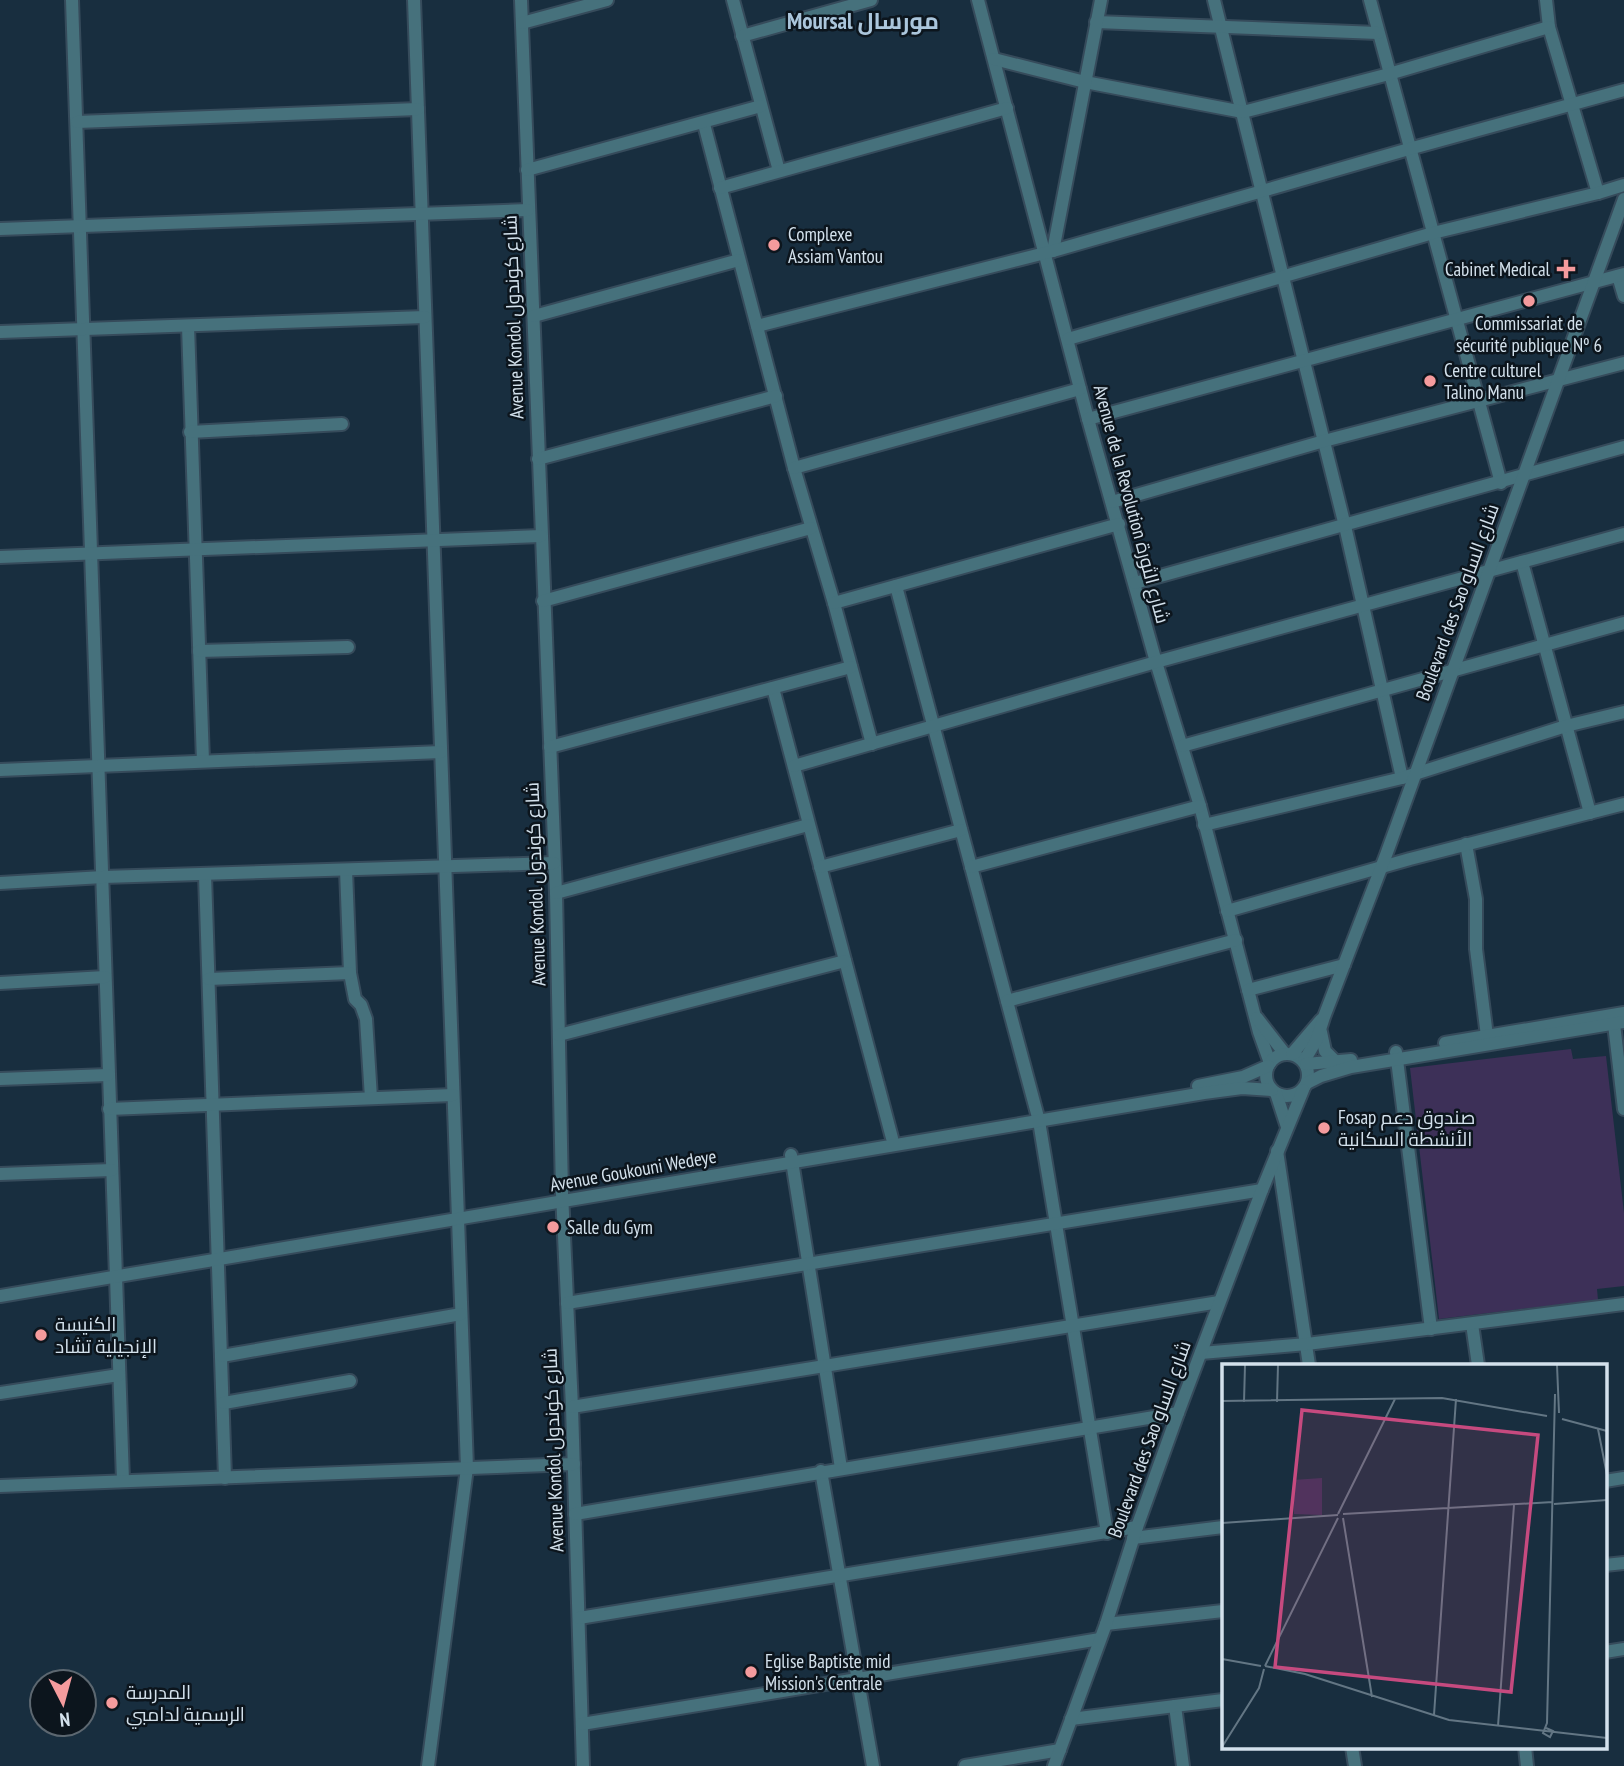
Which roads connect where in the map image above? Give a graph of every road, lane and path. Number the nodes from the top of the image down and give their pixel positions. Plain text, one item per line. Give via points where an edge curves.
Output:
1 (72, 0) edge
2 (414, 0) edge
3 (521, 0) edge
4 (607, 0) edge
5 (733, 0) edge
6 (871, 0) edge
7 (978, 0) edge
8 (1101, 0) edge
9 (1214, 0) edge
10 (1370, 0) edge
11 (1546, 0) edge
12 (1097, 22) junction
13 (522, 23) junction
14 (1549, 27) junction
15 (1221, 28) junction
16 (1378, 33) junction
17 (742, 36) junction
18 (994, 59) junction
19 (1389, 74) junction
20 (1086, 82) junction
21 (1624, 90) edge
22 (1573, 104) junction
23 (761, 107) junction
24 (1007, 108) junction
25 (418, 109) junction
26 (1243, 112) junction
27 (77, 122) junction
28 (704, 124) junction
29 (1409, 149) junction
30 (527, 170) junction
31 (779, 171) junction
32 (1624, 185) edge
33 (720, 188) junction
34 (1261, 193) junction
35 (1598, 193) junction
36 (1624, 199) edge
37 (528, 210) junction
38 (423, 214) junction
39 (80, 226) junction
40 (0, 229) edge
41 (1433, 233) junction
42 (1050, 252) junction
43 (739, 260) junction
44 (1621, 275) edge
45 (1282, 277) junction
46 (1592, 284) junction
47 (1624, 296) edge
48 (534, 316) junction
49 (425, 317) junction
50 (1458, 321) junction
51 (188, 326) junction
52 (757, 326) junction
53 (83, 328) junction
54 (0, 332) edge
55 (1068, 339) junction
56 (1302, 360) junction
57 (1624, 363) edge
58 (1559, 379) junction
59 (1080, 389) junction
60 (776, 396) junction
61 (1480, 399) junction
62 (1088, 419) junction
63 (342, 424) dead end
64 (190, 432) junction
65 (1324, 441) junction
66 (1624, 447) edge
67 (538, 459) junction
68 (794, 468) junction
69 (1525, 475) junction
70 (1501, 483) junction
71 (1112, 502) junction
72 (1119, 524) junction
73 (1345, 526) junction
74 (811, 528) junction
75 (1624, 534) edge
76 (541, 536) junction
77 (434, 539) junction
78 (195, 550) junction
79 (91, 554) junction
80 (0, 557) edge
81 (1522, 562) junction
82 (1488, 572) junction
83 (1135, 583) junction
84 (896, 586) junction
85 (543, 601) junction
86 (834, 603) junction
87 (1362, 606) junction
88 (1624, 624) edge
89 (1544, 646) junction
90 (348, 648) dead end
91 (200, 651) junction
92 (1156, 662) junction
93 (851, 667) junction
94 (1451, 671) junction
95 (773, 688) junction
96 (1381, 690) junction
97 (1624, 712) edge
98 (1566, 726) junction
99 (934, 727) junction
100 (872, 744) junction
101 (1182, 746) junction
102 (550, 747) junction
103 (441, 752) junction
104 (204, 761) junction
105 (99, 766) junction
106 (794, 766) junction
107 (0, 770) edge
108 (1415, 774) junction
109 (1402, 778) junction
110 (1624, 804) edge
111 (1200, 806) junction
112 (1590, 813) junction
113 (808, 825) junction
114 (1204, 825) junction
115 (961, 830) junction
116 (1466, 844) junction
117 (554, 863) junction
118 (820, 867) junction
119 (971, 867) junction
120 (445, 868) junction
121 (1380, 869) junction
122 (346, 870) junction
123 (205, 874) junction
124 (103, 877) junction
125 (0, 883) edge
126 (556, 893) junction
127 (1227, 911) junction
128 (1236, 940) junction
129 (845, 961) junction
130 (1344, 965) junction
131 (350, 973) junction
132 (105, 977) junction
133 (209, 979) junction
134 (0, 984) edge
135 (1248, 990) junction
136 (1007, 1001) junction
137 (1624, 1013) edge
138 (1256, 1016) junction
139 (1324, 1017) junction
140 (1619, 1023) edge
141 (1321, 1032) junction
142 (559, 1035) junction
143 (1487, 1036) junction
144 (1397, 1056) junction
145 (1297, 1058) junction
146 (1336, 1062) junction
147 (1269, 1064) junction
148 (108, 1075) junction
149 (0, 1079) edge
150 (1305, 1086) junction
151 (1274, 1092) junction
152 (453, 1095) junction
153 (371, 1098) junction
154 (213, 1104) junction
155 (110, 1109) junction
156 (1624, 1109) edge
157 (1038, 1117) junction
158 (1287, 1127) junction
159 (892, 1138) junction
160 (1277, 1151) junction
161 (792, 1158) junction
162 (112, 1170) junction
163 (0, 1174) edge
164 (1262, 1190) junction
165 (562, 1197) junction
166 (458, 1215) junction
167 (1057, 1222) junction
168 (218, 1255) junction
169 (809, 1263) junction
170 (116, 1273) junction
171 (0, 1288) edge
172 (0, 1296) edge
173 (1219, 1302) junction
174 (567, 1303) junction
175 (1624, 1304) edge
176 (461, 1314) junction
177 (1472, 1324) junction
178 (1074, 1327) junction
179 (1431, 1329) junction
180 (1307, 1344) junction
181 (1201, 1353) junction
182 (222, 1356) junction
183 (1309, 1364) edge
184 (1478, 1364) edge
185 (825, 1368) junction
186 (119, 1375) junction
187 (350, 1381) dead end
188 (0, 1393) edge
189 (224, 1403) junction
190 (572, 1407) junction
191 (1178, 1413) junction
192 (1089, 1430) junction
193 (574, 1464) junction
194 (467, 1468) junction
195 (841, 1468) junction
196 (821, 1471) junction
197 (225, 1478) junction
198 (1624, 1478) edge
199 (123, 1480) junction
200 (1606, 1481) edge
201 (0, 1486) edge
202 (575, 1514) junction
203 (1222, 1527) edge
204 (1107, 1533) junction
205 (1135, 1533) junction
206 (1624, 1563) edge
207 (1606, 1565) edge
208 (838, 1574) junction
209 (1222, 1611) edge
210 (579, 1618) junction
211 (1106, 1624) junction
212 (1100, 1639) junction
213 (1624, 1650) edge
214 (1606, 1652) edge
215 (857, 1678) junction
216 (1222, 1700) edge
217 (1175, 1706) junction
218 (1071, 1719) junction
219 (582, 1724) junction
220 (1353, 1748) edge
221 (1525, 1748) edge
222 (1060, 1749) junction
223 (428, 1766) edge
224 (583, 1766) edge
225 (873, 1766) edge
226 (965, 1766) edge
227 (1054, 1766) edge
228 (1183, 1766) edge
229 (1355, 1766) edge
230 (1527, 1766) edge

1 - 27 street
2 - 25 street
3 - 13 street, Avenue Kondol شارع كوندول
4 - 13 street
5 - 17 street
6 - 17 street
7 - 18 street, Avenue de la Revolution شارع الثورة
8 - 12 street
9 - 15 street
10 - 16 street
11 - 14 street
12 - 15 street
12 - 20 street
13 - 30 street, Avenue Kondol شارع كوندول
14 - 19 street
14 - 22 street
15 - 16 street
15 - 26 street
16 - 19 street
17 - 23 street
18 - 20 street
18 - 24 street, Avenue de la Revolution شارع الثورة
19 - 26 street
19 - 29 street
20 - 26 street
20 - 42 street
21 - 22 street
22 - 29 street
22 - 35 street
23 - 28 street
23 - 31 street
24 - 31 street
24 - 42 street, Avenue de la Revolution شارع الثورة
25 - 27 street
25 - 38 street
26 - 34 street
27 - 39 street
28 - 30 street
28 - 33 street
29 - 34 street
29 - 41 street
30 - 37 street, Avenue Kondol شارع كوندول
31 - 33 street
32 - 35 street
33 - 43 street
34 - 42 street
34 - 45 street
35 - 41 street
36 - 46 street, Boulevard des Sao شارع الساو
37 - 38 street
37 - 48 street, Avenue Kondol شارع كوندول
38 - 39 street
38 - 49 street
39 - 40 street
39 - 53 street
41 - 45 street
41 - 50 street
42 - 52 street
42 - 55 street, Avenue de la Revolution شارع الثورة
43 - 48 street
43 - 52 street
44 - 46 street
44 - 47 street
45 - 55 street
45 - 56 street
46 - 50 street
46 - 58 street, Boulevard des Sao شارع الساو
48 - 67 street, Avenue Kondol شارع كوندول
49 - 51 street
49 - 77 street
50 - 56 street
50 - 61 street
51 - 53 street
51 - 64 street
52 - 60 street
53 - 54 street
53 - 79 street
55 - 59 street, Avenue de la Revolution شارع الثورة
56 - 62 street
56 - 65 street
57 - 58 street
58 - 61 street
58 - 69 street, Boulevard des Sao شارع الساو
59 - 62 street, Avenue de la Revolution شارع الثورة
59 - 68 street
60 - 67 street
60 - 68 street
61 - 65 street
61 - 70 street
62 - 71 street, Avenue de la Revolution شارع الثورة
63 - 64 street
64 - 78 street
65 - 71 street
65 - 73 street
66 - 69 street
67 - 76 street, Avenue Kondol شارع كوندول
68 - 74 street
69 - 70 street
69 - 82 street, Boulevard des Sao شارع الساو
70 - 73 street
71 - 72 street, Avenue de la Revolution شارع الثورة
72 - 83 street, Avenue de la Revolution شارع الثورة
72 - 84 street
73 - 83 street
73 - 87 street
74 - 85 street
74 - 86 street
75 - 81 street
76 - 77 street
76 - 85 street, Avenue Kondol شارع كوندول
77 - 78 street
77 - 103 street
78 - 79 street
78 - 91 street
79 - 80 street
79 - 105 street
81 - 82 street
81 - 89 street
82 - 87 street
82 - 94 street, Boulevard des Sao شارع الساو
83 - 92 street, Avenue de la Revolution شارع الثورة
84 - 86 street
84 - 99 street
85 - 102 street, Avenue Kondol شارع كوندول
86 - 93 street
87 - 92 street
87 - 96 street
88 - 89 street
89 - 94 street
89 - 98 street
90 - 91 street
91 - 104 street
92 - 99 street
92 - 101 street, Avenue de la Revolution شارع الثورة
93 - 95 street
93 - 100 street
94 - 96 street
94 - 108 street, Boulevard des Sao شارع الساو
95 - 102 street
95 - 106 street
96 - 101 street
96 - 109 street
97 - 98 street
98 - 108 street
98 - 112 street
99 - 100 street
99 - 115 street
100 - 106 street
101 - 111 street, Avenue de la Revolution شارع الثورة
102 - 117 street, Avenue Kondol شارع كوندول
103 - 104 street
103 - 120 street
104 - 105 street
105 - 107 street
105 - 124 street
106 - 113 street
108 - 109 street
108 - 121 street, Boulevard des Sao شارع الساو
109 - 114 street
110 - 112 street
111 - 114 street, Avenue de la Revolution شارع الثورة
111 - 119 street
112 - 116 street
113 - 118 street
113 - 126 street
114 - 127 street, Avenue de la Revolution شارع الثورة
115 - 118 street
115 - 119 street
116 - 121 street
116 - 143 street via 1475,891 1476,949
117 - 120 street
117 - 126 street, Avenue Kondol شارع كوندول
118 - 129 street
119 - 136 street
120 - 122 street
120 - 152 street
121 - 127 street
121 - 130 street, Boulevard des Sao شارع الساو
122 - 123 street
122 - 131 street
123 - 124 street
123 - 133 street
124 - 125 street
124 - 132 street
126 - 142 street, Avenue Kondol شارع كوندول
127 - 128 street, Avenue de la Revolution شارع الثورة
128 - 135 street, Avenue de la Revolution شارع الثورة
128 - 136 street
129 - 142 street
129 - 159 street
130 - 135 street
130 - 139 street, Boulevard des Sao شارع الساو
131 - 133 street
131 - 153 street via 355,999 366,1019
132 - 134 street
132 - 148 street
133 - 154 street
135 - 138 street, Avenue de la Revolution شارع الثورة
136 - 157 street
137 - 143 street
138 - 145 street, Avenue de la Revolution شارع الثورة
138 - 147 street, Avenue de la Revolution شارع الثورة
139 - 141 street, Boulevard des Sao شارع الساو
139 - 145 street, Boulevard des Sao شارع الساو
140 - 144 street
140 - 156 street
141 - 145 street, Boulevard des Sao شارع الساو
141 - 146 street via 1325,1051
142 - 165 street, Avenue Kondol شارع كوندول
143 - 144 street
144 - 146 street
144 - 150 street via 1335,1071
144 - 179 street
145 - 146 street
145 - 147 street via 1279,1055
145 - 150 street via 1309,1073
147 - 151 street via 1267,1082
147 - 157 street, Avenue Goukouni Wedeye via 1242,1077
148 - 149 street
148 - 155 street
150 - 151 street via 1290,1096
150 - 158 street, Boulevard des Sao شارع الساو
151 - 157 street, Avenue Goukouni Wedeye via 1242,1088
151 - 158 street
152 - 153 street
152 - 166 street
153 - 154 street
154 - 155 street
154 - 168 street
155 - 162 street
157 - 159 street, Avenue Goukouni Wedeye
157 - 161 street, Avenue Goukouni Wedeye
157 - 167 street
158 - 160 street, Boulevard des Sao شارع الساو
159 - 161 street, Avenue Goukouni Wedeye
160 - 164 street, Boulevard des Sao شارع الساو
160 - 180 street
161 - 165 street, Avenue Goukouni Wedeye
161 - 169 street
162 - 163 street
162 - 170 street
164 - 167 street
164 - 173 street, Boulevard des Sao شارع الساو
165 - 166 street, Avenue Goukouni Wedeye
165 - 174 street, Avenue Kondol شارع كوندول
166 - 168 street, Avenue Goukouni Wedeye
166 - 176 street
167 - 169 street
167 - 178 street
168 - 170 street, Avenue Goukouni Wedeye
168 - 182 street
169 - 174 street
169 - 185 street
170 - 171 street, Avenue Goukouni Wedeye
170 - 172 street, Avenue Goukouni Wedeye
170 - 186 street
173 - 178 street
173 - 181 street, Boulevard des Sao شارع الساو
174 - 190 street, Avenue Kondol شارع كوندول
175 - 177 street
176 - 182 street
176 - 194 street
177 - 179 street
177 - 184 street
178 - 185 street
178 - 192 street
179 - 180 street
180 - 181 street
180 - 183 street
181 - 191 street, Boulevard des Sao شارع الساو
182 - 189 street
185 - 190 street
185 - 195 street
186 - 188 street
186 - 199 street
187 - 189 street
189 - 197 street
190 - 193 street, Avenue Kondol شارع كوندول
191 - 192 street
191 - 205 street, Boulevard des Sao شارع الساو
192 - 195 street
192 - 204 street
193 - 194 street
193 - 202 street, Avenue Kondol شارع كوندول
194 - 197 street
194 - 223 street
195 - 196 street
196 - 202 street
196 - 208 street
197 - 199 street
198 - 200 street
199 - 201 street
202 - 210 street, Avenue Kondol شارع كوندول
203 - 205 street
204 - 205 street
204 - 208 street
205 - 211 street, Boulevard des Sao شارع الساو
206 - 207 street
208 - 210 street
208 - 215 street
209 - 211 street
210 - 219 street, Avenue Kondol شارع كوندول
211 - 212 street, Boulevard des Sao شارع الساو
212 - 215 street
212 - 218 street, Boulevard des Sao شارع الساو
213 - 214 street
215 - 219 street
215 - 225 street
216 - 217 street
217 - 218 street
217 - 228 street
218 - 222 street, Boulevard des Sao شارع الساو
219 - 224 street, Avenue Kondol شارع كوندول
220 - 229 street
221 - 230 street
222 - 226 street
222 - 227 street, Boulevard des Sao شارع الساو

